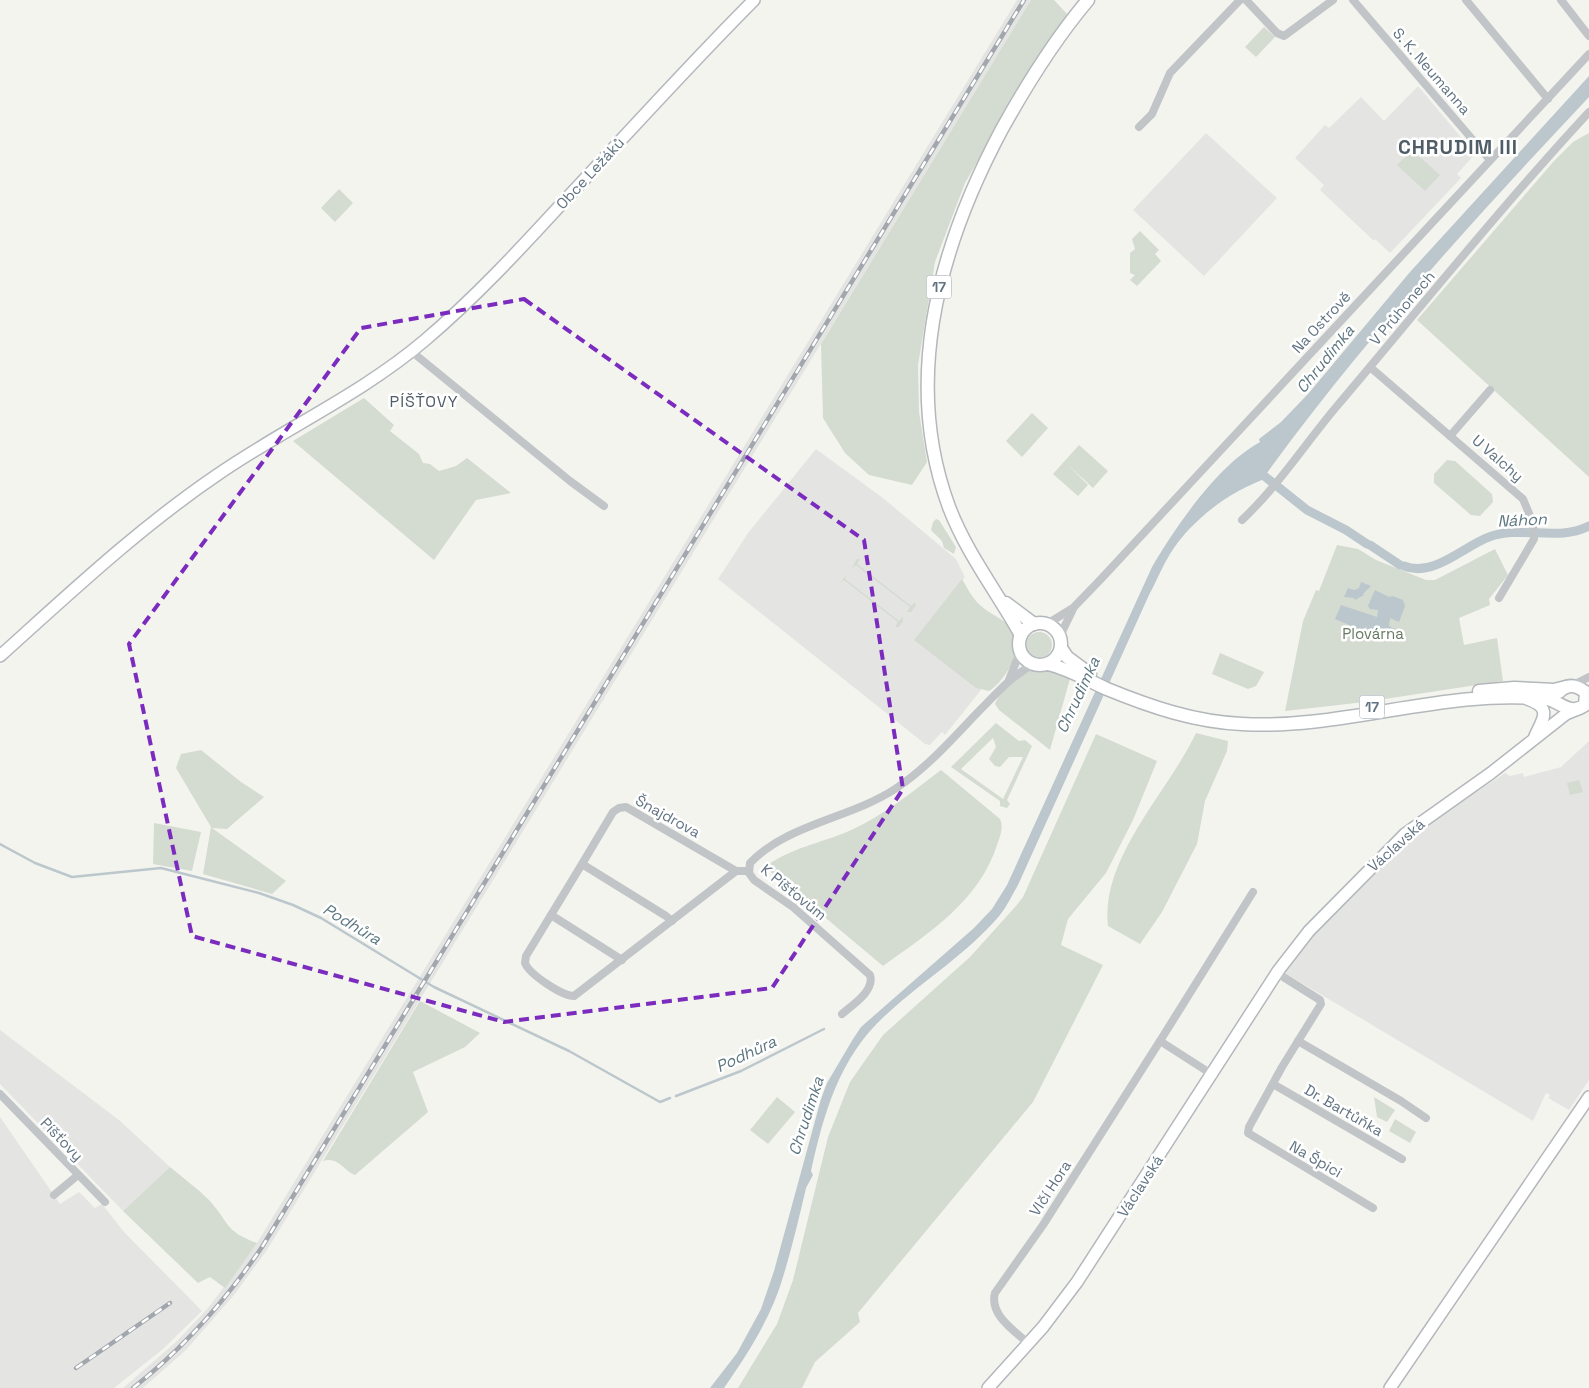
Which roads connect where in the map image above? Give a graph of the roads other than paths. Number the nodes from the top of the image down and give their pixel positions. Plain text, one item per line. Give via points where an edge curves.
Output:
1 (754, 0) edge
2 (1088, 0) edge
3 (1240, 0) edge
4 (1246, 0) edge
5 (1333, 0) edge
6 (1353, 0) edge
7 (1466, 0) edge
8 (1561, 0) edge
9 (1589, 36) edge
10 (1589, 54) edge
11 (1548, 99) junction
12 (1589, 112) edge
13 (1589, 120) edge
14 (1578, 124) junction
15 (1139, 127) dead end
16 (1490, 160) junction
17 (411, 351) junction
18 (1370, 367) junction
19 (1490, 390) dead end
20 (1450, 436) junction
21 (604, 506) dead end
22 (1242, 520) dead end
23 (998, 596) junction
24 (1499, 598) dead end
25 (1073, 608) junction
26 (1041, 624) junction
27 (1021, 635) junction
28 (1060, 642) junction
29 (1020, 652) junction
30 (0, 656) edge
31 (1034, 664) junction
32 (1048, 664) junction
33 (1084, 674) junction
34 (1589, 677) edge
35 (1009, 680) junction
36 (1568, 686) junction
37 (1588, 692) edge
38 (1524, 698) junction
39 (1558, 702) junction
40 (1582, 708) edge
41 (1218, 722) junction
42 (1534, 738) junction
43 (582, 864) junction
44 (736, 871) junction
45 (749, 871) junction
46 (1253, 892) dead end
47 (551, 915) junction
48 (672, 921) junction
49 (622, 960) junction
50 (1277, 973) junction
51 (842, 1014) dead end
52 (1160, 1041) junction
53 (1298, 1041) junction
54 (1213, 1074) junction
55 (1273, 1084) junction
56 (0, 1094) edge
57 (1589, 1097) edge
58 (1426, 1118) dead end
59 (1402, 1159) dead end
60 (78, 1175) junction
61 (54, 1195) dead end
62 (105, 1202) dead end
63 (1373, 1208) dead end
64 (1029, 1344) junction
65 (988, 1388) edge
66 (1390, 1388) edge

1 - 17 street, Obce Ležáků via 508,262 461,309
2 - 23 main road, 17 via 1028,84 984,164 949,250 932,323 927,397 935,459 958,528 978,568
3 - 15 street via 1170,73 1152,114
4 - 5 street via 1277,33 1284,36
6 - 16 street, S. K. Neumanna
7 - 11 street
8 - 9 street
10 - 11 street, Na Ostrově
11 - 16 street, Na Ostrově
12 - 14 street
13 - 14 street, V Průhonech
14 - 18 street, V Průhonech
16 - 25 street, Na Ostrově
17 - 21 street
17 - 30 street, Obce Ležáků via 356,391 218,474 170,508
18 - 20 street, U Valchy
18 - 22 street, V Průhonech
19 - 20 street
20 - 24 street, U Valchy via 1518,493 1533,523 1534,539
23 - 26 main road, 17
23 - 27 main road, 17
25 - 26 street, Na Ostrově
25 - 28 street, Na Ostrově
26 - 27 main road via 1029,626
26 - 28 main road, 17 via 1052,627
27 - 29 main road
28 - 32 main road via 1054,660
28 - 33 main road, 17 via 1067,657
29 - 31 main road
29 - 35 street
31 - 32 main road, 17
31 - 35 street
32 - 33 main road, 17
33 - 41 main road, 17 via 1119,693 1176,714
34 - 36 street
35 - 45 street, K Píšťovům via 909,779 863,807 784,840 753,860
36 - 37 main road
36 - 39 main road via 1558,693
36 - 41 main road, 17 via 1554,690 1491,690 1332,713
37 - 40 main road
38 - 39 main road, 17
38 - 41 main road, 17 via 1461,700 1294,723
38 - 42 street via 1540,704 1544,712
39 - 40 main road via 1567,709
39 - 42 street, Václavská via 1552,717
40 - 42 street, Václavská via 1568,713
42 - 50 street, Václavská via 1491,773 1414,826 1391,847 1309,931
43 - 44 street, Šnajdrova via 613,812 626,807
43 - 47 street, Šnajdrova
43 - 48 street
44 - 45 street
44 - 48 street, Šnajdrova
45 - 51 street, K Píšťovům via 754,880 792,907 870,975 872,982 868,990
46 - 52 street, Vlčí Hora
47 - 49 street
47 - 49 street, Šnajdrova via 525,959 529,970 538,977 574,996
48 - 49 street, Šnajdrova
50 - 53 street via 1321,1003
50 - 54 street, Václavská
52 - 54 street
52 - 64 street, Vlčí Hora via 1043,1225 995,1293 994,1306 999,1316
53 - 55 street
53 - 58 street
54 - 64 street, Václavská via 1077,1282
55 - 59 street, Dr. Bartůňka
55 - 63 street, Na Špici via 1248,1132 1252,1137
56 - 60 street, Píšťovy
57 - 66 street
60 - 61 street
60 - 62 street, Píšťovy
64 - 65 street, Václavská

